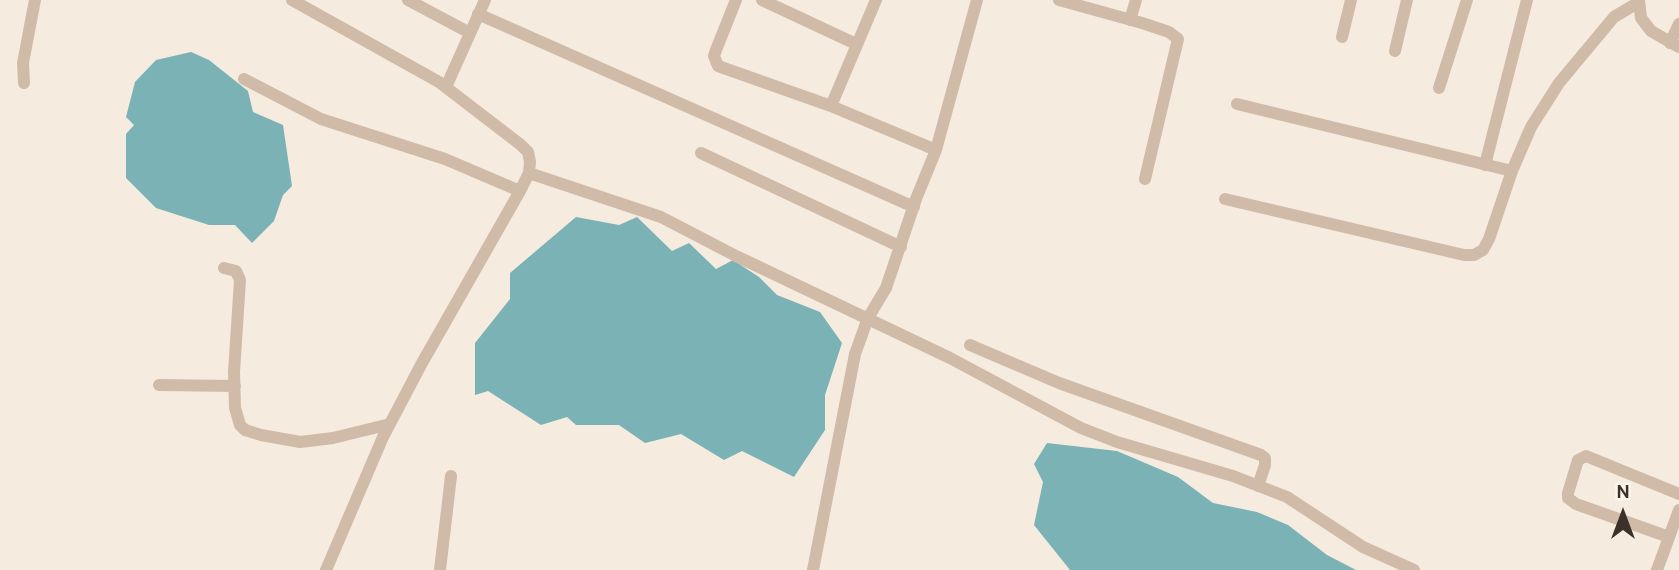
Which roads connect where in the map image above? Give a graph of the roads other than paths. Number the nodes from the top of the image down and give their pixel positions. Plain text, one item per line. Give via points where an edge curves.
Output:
1 (35, 0) edge
2 (292, 0) edge
3 (408, 0) edge
4 (736, 0) edge
5 (762, 0) edge
6 (876, 0) edge
7 (977, 0) edge
8 (1059, 0) edge
9 (1136, 0) edge
10 (1351, 0) edge
11 (1407, 0) edge
12 (1467, 0) edge
13 (1527, 0) edge
14 (1639, 1) edge
15 (482, 6) edge
16 (1130, 19) junction
17 (1679, 24) edge
18 (470, 33) junction
19 (1342, 37) dead end
20 (856, 44) junction
21 (1674, 45) edge
22 (1395, 51) dead end
23 (244, 79) dead end
24 (24, 83) dead end
25 (446, 87) junction
26 (1439, 88) dead end
27 (1237, 104) dead end
28 (831, 106) junction
29 (936, 150) junction
30 (701, 153) dead end
31 (1485, 164) junction
32 (1512, 171) junction
33 (529, 173) junction
34 (1145, 179) dead end
35 (520, 191) junction
36 (1225, 199) dead end
37 (915, 203) junction
38 (901, 247) junction
39 (225, 268) dead end
40 (868, 318) junction
41 (970, 345) dead end
42 (159, 385) dead end
43 (235, 386) junction
44 (390, 424) junction
45 (451, 476) dead end
46 (1258, 486) junction
47 (1679, 494) edge
48 (1679, 510) edge
49 (1669, 537) junction
50 (326, 570) edge
51 (440, 570) edge
52 (813, 570) edge
53 (1414, 570) edge
54 (1657, 570) edge

1 - 24 street via 23,63
2 - 25 street
3 - 18 street
4 - 28 street via 716,50 718,65
5 - 20 street
6 - 20 street
7 - 29 street
8 - 16 street
9 - 16 street
10 - 19 street
11 - 22 street
12 - 26 street
13 - 31 street
14 - 21 street via 1641,18 1651,31
14 - 32 street via 1614,17 1559,83 1531,127
15 - 18 street
15 - 37 street
16 - 34 street via 1178,39
17 - 21 street
18 - 25 street
20 - 28 street
23 - 35 street via 321,119 445,159
25 - 33 street via 528,152
27 - 31 street
28 - 29 street
29 - 37 street
30 - 38 street
31 - 32 street
32 - 36 street via 1489,239 1474,255
33 - 35 street
33 - 40 street via 661,218
35 - 44 street
37 - 38 street
38 - 40 street via 886,288
39 - 43 street via 236,271 240,279
40 - 46 street via 1081,428
40 - 52 street via 855,354
41 - 46 street via 1059,383 1261,454 1265,465
42 - 43 street
43 - 44 street via 240,425 261,435 316,441
44 - 50 street
45 - 51 street
46 - 53 street via 1287,497 1363,547
47 - 49 street via 1586,456 1578,460 1569,493 1576,505
48 - 49 street
49 - 54 street

